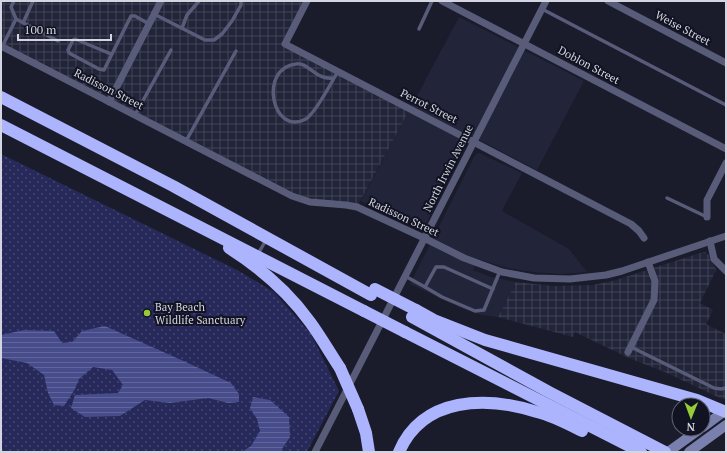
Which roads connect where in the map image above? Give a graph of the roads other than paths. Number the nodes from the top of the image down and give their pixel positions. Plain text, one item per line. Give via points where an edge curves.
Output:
1 (14, 1) edge
2 (33, 1) edge
3 (161, 1) edge
4 (199, 1) edge
5 (241, 1) edge
6 (307, 1) edge
7 (432, 1) edge
8 (442, 1) edge
9 (546, 1) edge
10 (608, 1) edge
11 (542, 9) junction
12 (154, 14) junction
13 (16, 19) junction
14 (23, 22) junction
15 (149, 24) junction
16 (182, 28) junction
17 (419, 29) dead end
18 (58, 41) dead end
19 (524, 44) junction
20 (2, 47) edge
21 (171, 50) dead end
22 (236, 50) dead end
23 (300, 51) junction
24 (111, 54) junction
25 (317, 60) junction
26 (297, 63) junction
27 (726, 63) edge
28 (310, 69) junction
29 (338, 71) junction
30 (334, 78) junction
31 (1, 97) edge
32 (109, 102) junction
33 (726, 105) edge
34 (135, 115) junction
35 (1, 125) edge
36 (186, 141) junction
37 (474, 142) junction
38 (726, 149) edge
39 (726, 163) edge
40 (667, 198) dead end
41 (707, 217) joint
42 (190, 221) junction
43 (726, 236) edge
44 (267, 237) junction
45 (424, 238) junction
46 (644, 238) dead end
47 (710, 242) junction
48 (257, 255) junction
49 (648, 262) junction
50 (500, 271) junction
51 (726, 271) edge
52 (405, 276) junction
53 (425, 287) junction
54 (493, 289) junction
55 (414, 314) junction
56 (629, 350) joint
57 (726, 388) edge
58 (726, 411) edge
59 (711, 421) edge
60 (726, 425) edge
61 (688, 437) edge
62 (315, 452) edge
63 (369, 452) edge
64 (399, 452) edge
65 (626, 452) edge
66 (641, 452) edge
67 (666, 452) edge
68 (689, 452) edge

1 - 13 lane via 11,7
2 - 14 lane
3 - 12 street
4 - 16 lane
5 - 16 lane via 232,21 214,40 205,40
6 - 23 street, Perrot Street via 285,44
7 - 17 lane
8 - 19 street, Doblon Street
9 - 11 street, North Irwin Avenue
10 - 27 street, Weise Street
11 - 19 street, North Irwin Avenue
11 - 33 lane
12 - 15 street
12 - 16 lane
13 - 14 lane
13 - 20 lane
14 - 18 lane
15 - 24 lane via 131,16
15 - 32 street
19 - 37 street, North Irwin Avenue
19 - 38 street, Doblon Street
20 - 32 street, Radisson Street
21 - 34 lane
22 - 36 lane
23 - 25 street, Perrot Street
23 - 26 lane
24 - 24 lane via 104,70 69,53 68,50 75,39
25 - 28 lane
25 - 29 street, Perrot Street
26 - 28 lane
26 - 30 lane via 281,72 272,91 278,110 286,120 301,120 311,115
28 - 30 lane via 326,79
29 - 30 lane
29 - 37 street, Perrot Street
31 - 44 highway
32 - 34 street, Radisson Street
34 - 36 street, Radisson Street
35 - 42 highway
36 - 45 street, Radisson Street via 301,199 357,207
37 - 45 street, North Irwin Avenue
37 - 46 street, Perrot Street via 632,224
39 - 41 street via 707,200
40 - 41 lane
42 - 48 highway
42 - 63 highway, bridge via 281,289 310,322 340,368 358,409
43 - 47 street, Radisson Street
44 - 48 lane
44 - 55 highway
45 - 50 street, Radisson Street via 464,258
45 - 52 street, North Irwin Avenue
47 - 49 street, Radisson Street
47 - 51 street via 714,258
48 - 66 highway, bridge
49 - 50 street, Radisson Street via 606,275 570,279 534,278
49 - 56 street via 656,291
50 - 54 lane
52 - 53 lane
52 - 62 street, North Irwin Avenue
53 - 54 lane via 436,268 444,267
53 - 54 lane via 475,311 484,310
55 - 58 highway via 485,340 697,400
55 - 67 highway via 549,392
56 - 57 lane via 714,388
58 - 59 main road
60 - 68 main road
61 - 67 main road
64 - 65 highway via 403,442 420,422 448,407 482,402 500,403 538,412

